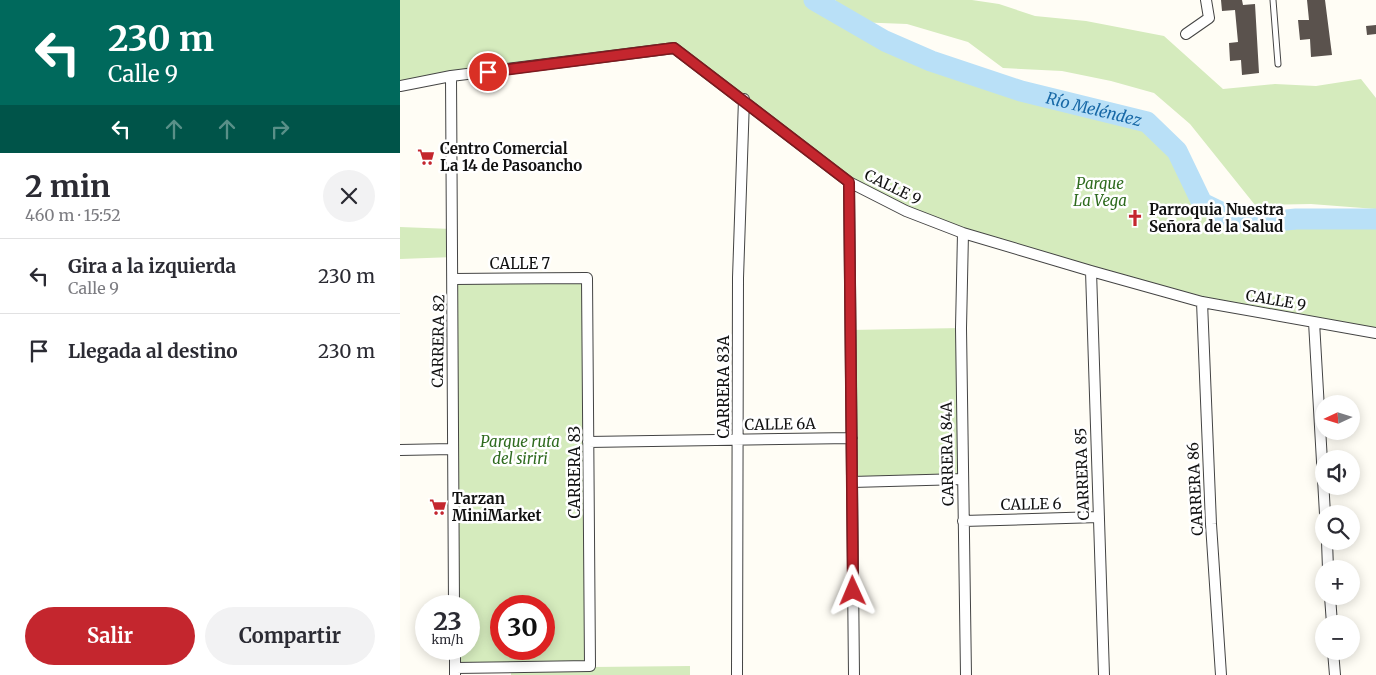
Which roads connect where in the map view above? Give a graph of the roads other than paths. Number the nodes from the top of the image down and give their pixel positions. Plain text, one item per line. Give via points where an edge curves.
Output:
1 (1206, 0) edge
2 (1273, 0) edge
3 (1186, 34) dead end
4 (1278, 64) dead end
5 (452, 76) junction
6 (400, 86) edge
7 (744, 100) junction
8 (849, 182) junction
9 (963, 233) junction
10 (1091, 272) junction
11 (587, 278) joint
12 (454, 279) junction
13 (1202, 302) junction
14 (1314, 322) junction
15 (1376, 333) edge
16 (852, 438) junction
17 (737, 440) junction
18 (588, 442) junction
19 (452, 449) junction
20 (400, 450) edge
21 (963, 479) junction
22 (852, 482) junction
23 (1324, 505) edge
24 (1099, 517) junction
25 (963, 521) junction
26 (454, 595) edge
27 (1334, 660) edge
28 (455, 671) edge
29 (737, 675) edge
30 (854, 675) edge
31 (966, 675) edge
32 (1104, 675) edge
33 (1221, 675) edge
34 (1335, 675) edge

1 - 3 street via 1209,18
2 - 4 lane
5 - 6 street, CALLE 9
5 - 7 street, CALLE 9 via 674,48
5 - 12 street, CARRERA 82
7 - 8 street, CALLE 9
7 - 17 street, CARRERA 83A
8 - 9 street, CALLE 9 via 906,211
8 - 16 street
9 - 10 street, CALLE 9
9 - 21 street, CARRERA 84A
10 - 13 street, CALLE 9
10 - 24 street, CARRERA 85
11 - 12 street, CALLE 7
11 - 18 street, CARRERA 83
12 - 19 street, CARRERA 82
13 - 14 street, CALLE 9
13 - 33 street, CARRERA 86
14 - 15 street, CALLE 9
14 - 23 street
16 - 17 street, CALLE 6A
16 - 22 street
17 - 18 street, CALLE 6A
17 - 29 street, CARRERA 83A
18 - 28 street, CARRERA 83 via 590,666
19 - 20 street
19 - 26 street, CARRERA 82
21 - 22 street
21 - 25 street, CARRERA 84A
22 - 30 street
24 - 25 street, CALLE 6
24 - 32 street, CARRERA 85
25 - 31 street, CARRERA 84A
27 - 34 street

